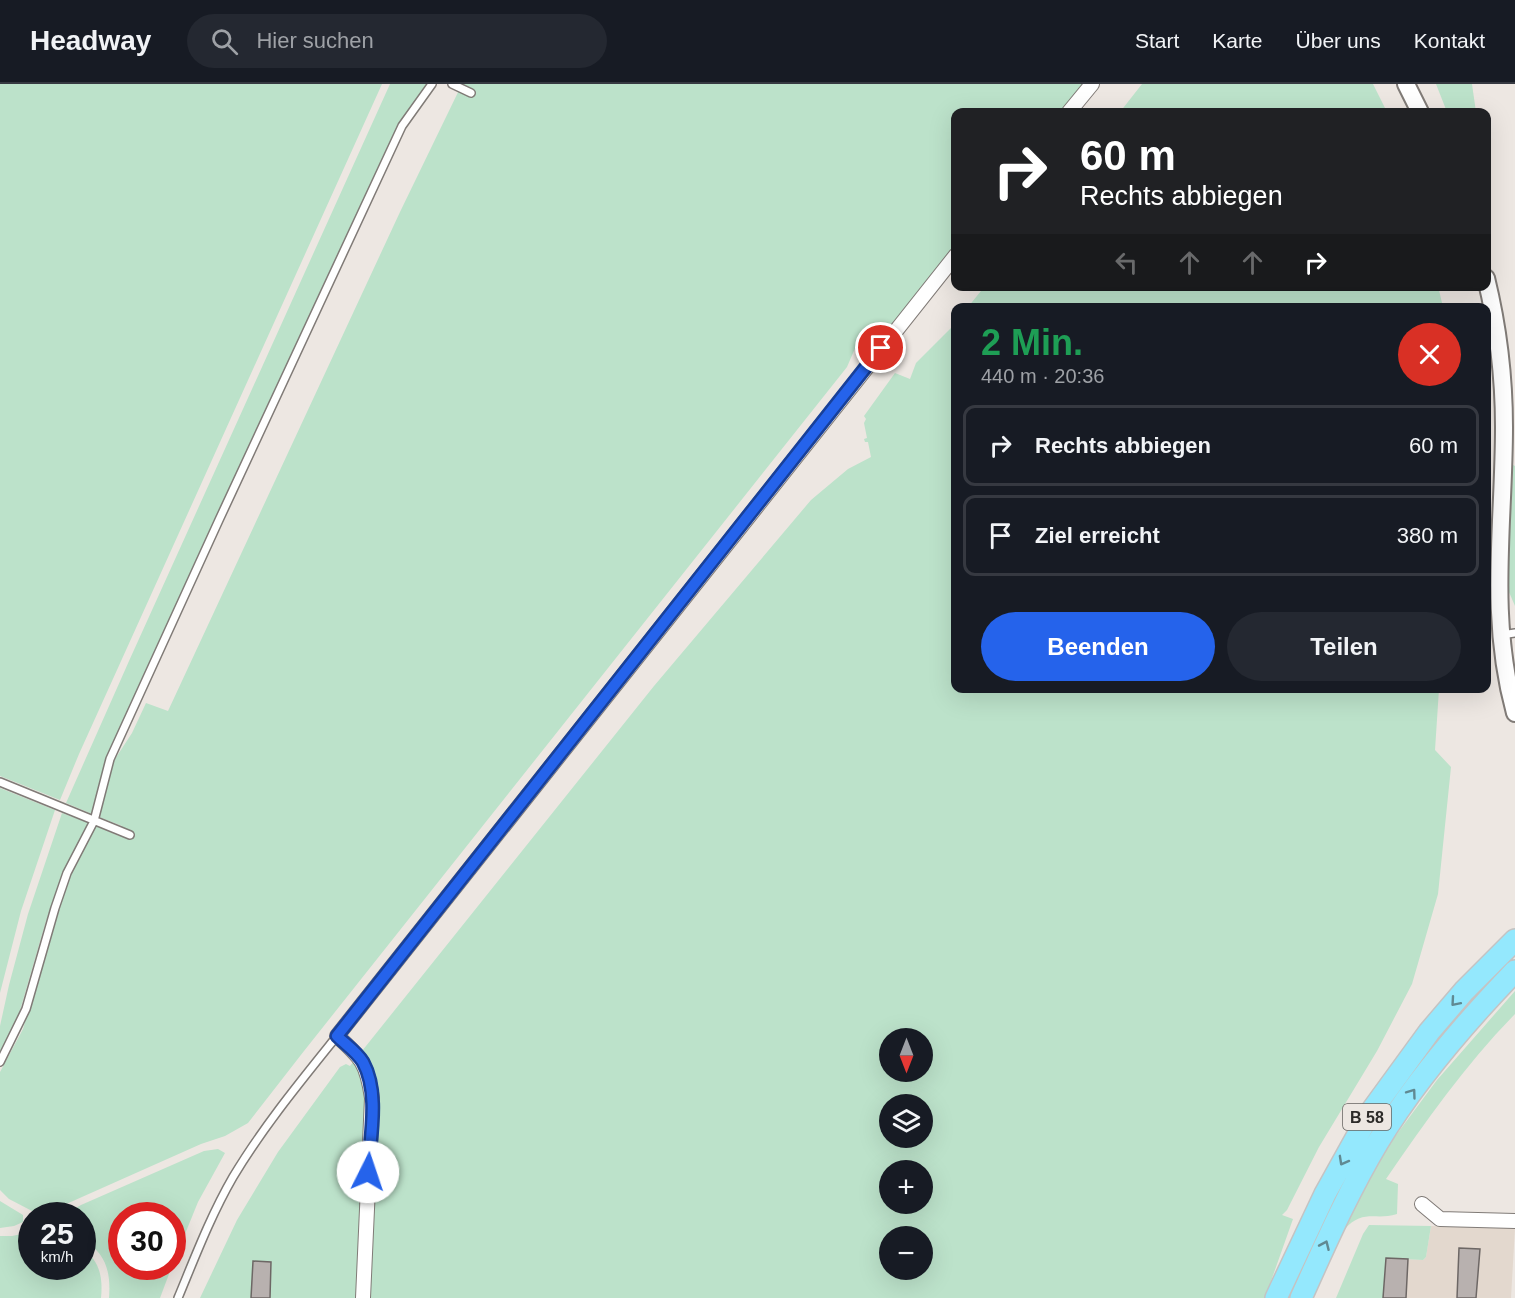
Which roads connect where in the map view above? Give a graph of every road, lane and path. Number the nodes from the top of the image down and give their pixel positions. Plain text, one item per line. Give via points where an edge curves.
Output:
1 (432, 84) edge
2 (452, 84) edge
3 (1092, 84) edge
4 (1406, 84) edge
5 (471, 93) dead end
6 (1072, 108) edge
7 (1418, 108) edge
8 (951, 261) edge
9 (1491, 304) edge
10 (1508, 634) edge
11 (1515, 713) edge
12 (0, 782) edge
13 (94, 821) junction
14 (130, 835) dead end
15 (1515, 940) edge
16 (1515, 971) edge
17 (337, 1036) junction
18 (0, 1062) edge
19 (1422, 1204) dead end
20 (1515, 1221) edge
21 (178, 1298) edge
22 (363, 1298) edge
23 (1276, 1298) edge
24 (1301, 1298) edge

1 - 13 lane via 402,126 219,520 110,759
2 - 5 lane
3 - 6 street
4 - 7 street
8 - 17 street
9 - 10 street via 1503,386 1498,559
10 - 11 street via 1507,680
12 - 13 lane
13 - 14 lane
13 - 18 lane via 67,873 26,1009
15 -> 23 main road, B 58 via 1429,1032 1370,1113 1325,1194
24 -> 16 main road, B 58 via 1339,1212 1378,1141 1440,1056
17 - 21 lane via 273,1118 232,1179
17 - 22 street via 362,1060 372,1098
19 - 20 street via 1440,1219

